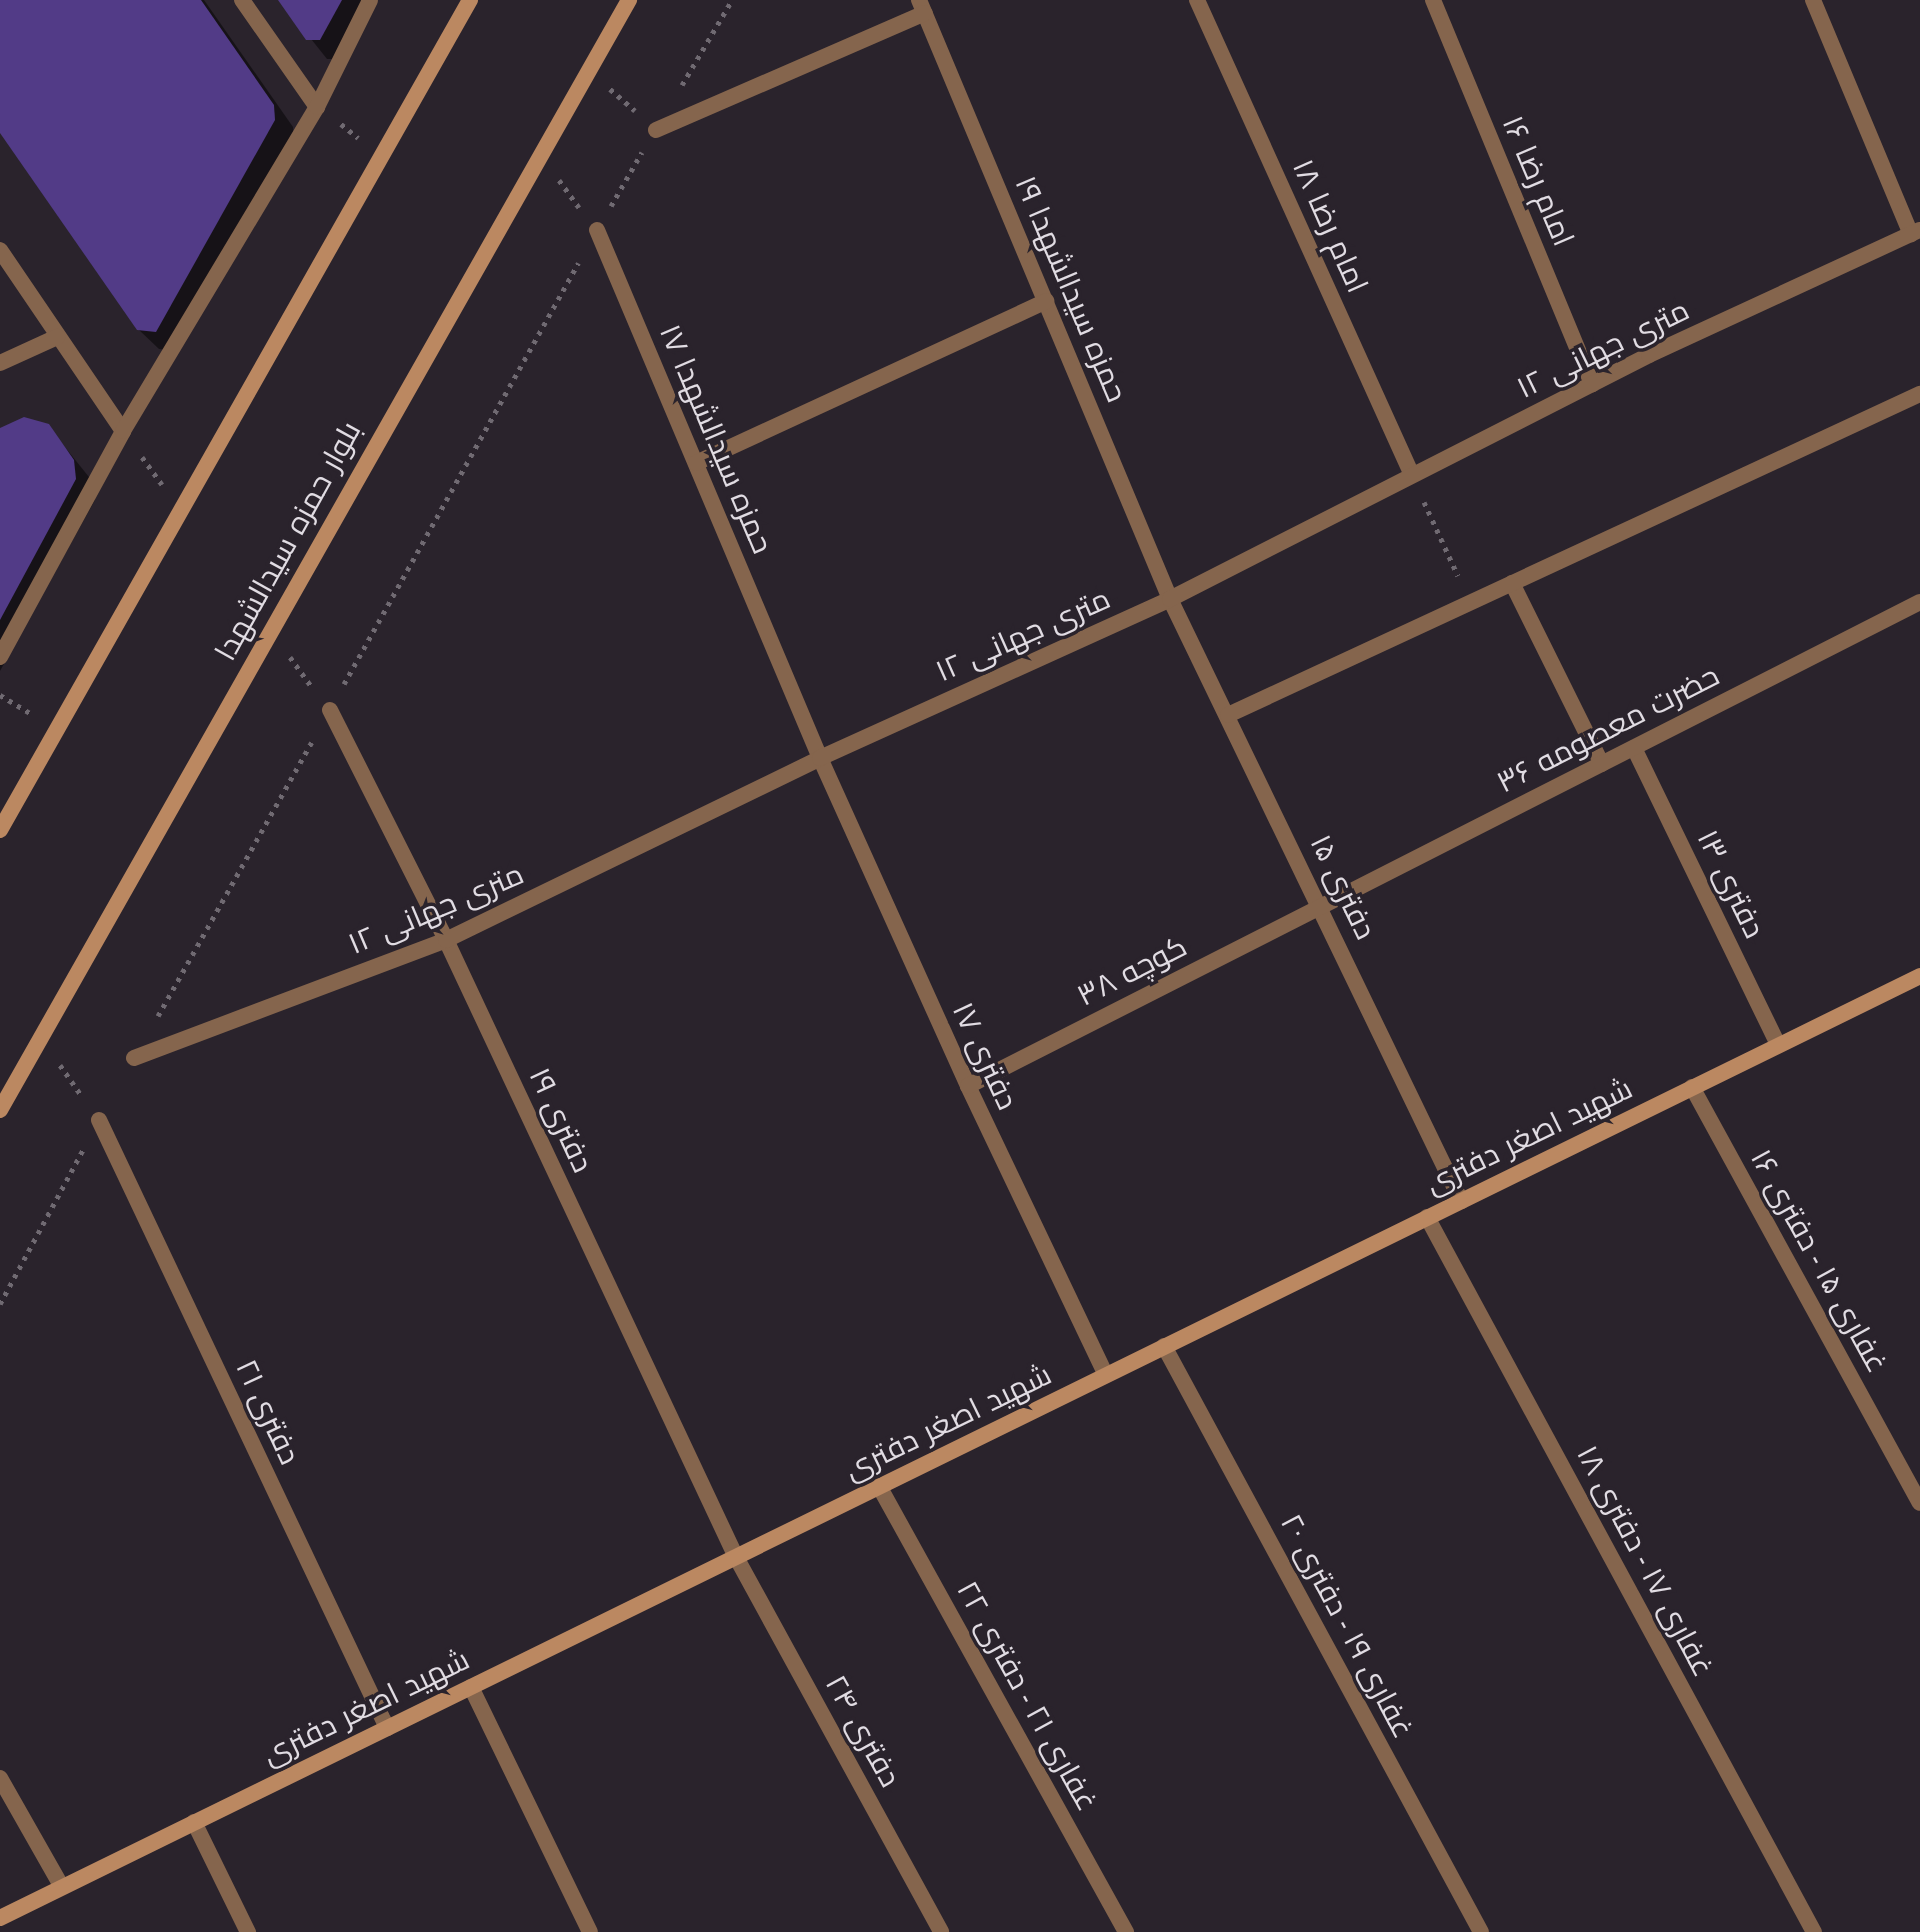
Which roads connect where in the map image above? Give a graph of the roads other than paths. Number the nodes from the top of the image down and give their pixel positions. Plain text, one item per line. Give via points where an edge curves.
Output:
1 (242, 0) edge
2 (370, 0) edge
3 (470, 0) edge
4 (629, 0) edge
5 (1197, 0) edge
6 (1433, 0) edge
7 (1813, 0) edge
8 (922, 6) edge
9 (317, 107) junction
10 (656, 130) road end
11 (597, 230) road end
12 (1916, 232) edge
13 (0, 250) edge
14 (1046, 301) junction
15 (57, 337) junction
16 (0, 363) edge
17 (1592, 384) junction
18 (1920, 394) edge
19 (123, 431) junction
20 (696, 463) junction
21 (1412, 475) junction
22 (1512, 583) junction
23 (1170, 599) junction
24 (1920, 602) edge
25 (0, 657) edge
26 (330, 710) road end
27 (1228, 715) junction
28 (1634, 748) junction
29 (820, 758) junction
30 (1602, 764) junction
31 (0, 830) edge
32 (1322, 906) junction
33 (446, 940) junction
34 (1920, 976) edge
35 (1778, 1045) junction
36 (134, 1058) road end
37 (968, 1086) junction
38 (1692, 1087) junction
39 (0, 1110) edge
40 (99, 1120) road end
41 (1461, 1201) junction
42 (1427, 1217) junction
43 (1164, 1346) junction
44 (1106, 1375) junction
45 (879, 1486) junction
46 (1920, 1503) edge
47 (736, 1557) junction
48 (471, 1687) junction
49 (387, 1728) junction
50 (0, 1778) edge
51 (194, 1822) junction
52 (62, 1887) junction
53 (0, 1918) edge
54 (248, 1932) edge
55 (590, 1932) edge
56 (941, 1932) edge
57 (1126, 1932) edge
58 (1481, 1932) edge
59 (1814, 1932) edge

1 - 9 street
2 - 9 street
3 - 31 main road
4 - 39 main road, بلوار حمزه سیدالشهدا
5 - 21 street, امام رضا ۱۸
6 - 17 street, امام رضا ۱۶
7 - 12 street
8 - 10 street
8 - 14 street, حمزه سیدالشهدا ۱۹
9 - 19 street
11 - 20 street, حمزه سیدالشهدا ۱۷
12 - 17 street, ۱۲ متری جهانی
13 - 15 street
14 - 20 street
14 - 23 street, حمزه سیدالشهدا ۱۹
15 - 16 street
15 - 19 street
17 - 21 street, ۱۲ متری جهانی
18 - 22 street
19 - 25 street
20 - 29 street, حمزه سیدالشهدا ۱۷
21 - 23 street, ۱۲ متری جهانی
22 - 27 street
22 - 30 street
23 - 27 street, دفتری ۱۵
23 - 29 street, ۱۲ متری جهانی
24 - 28 street, حضرت معصومه ۳۶
26 - 33 street, دفتری ۱۹
27 - 32 street, دفتری ۱۵
28 - 30 street, حضرت معصومه ۳۶
28 - 35 street, دفتری ۱۳
29 - 33 street, ۱۲ متری جهانی
29 - 37 street, دفتری ۱۷
30 - 32 street, حضرت معصومه ۳۶
32 - 37 street, کوچه ۳۸
32 - 41 street, دفتری ۱۵
33 - 36 street, ۱۲ متری جهانی
33 - 47 street, دفتری ۱۹
34 - 35 main road, شهید اصغر دفتری
35 - 38 main road, شهید اصغر دفتری
37 - 44 street, دفتری ۱۷
38 - 41 main road, شهید اصغر دفتری
38 - 46 street, غفاری ۱۵ - دفتری ۱۶
40 - 49 street, دفتری ۲۱
41 - 42 main road, شهید اصغر دفتری
42 - 43 main road, شهید اصغر دفتری
42 - 59 street, غفاری ۱۷ - دفتری ۱۸
43 - 44 main road, شهید اصغر دفتری
43 - 58 street, غفاری ۱۹ - دفتری ۲۰
44 - 45 main road, شهید اصغر دفتری
45 - 47 main road, شهید اصغر دفتری
45 - 57 street, غفاری ۲۱ - دفتری ۲۲
47 - 48 main road, شهید اصغر دفتری
47 - 56 street, دفتری ۲۴
48 - 49 main road, شهید اصغر دفتری
48 - 55 street
49 - 51 main road, شهید اصغر دفتری
50 - 52 street
51 - 52 main road, شهید اصغر دفتری
51 - 54 street
52 - 53 main road, شهید اصغر دفتری

